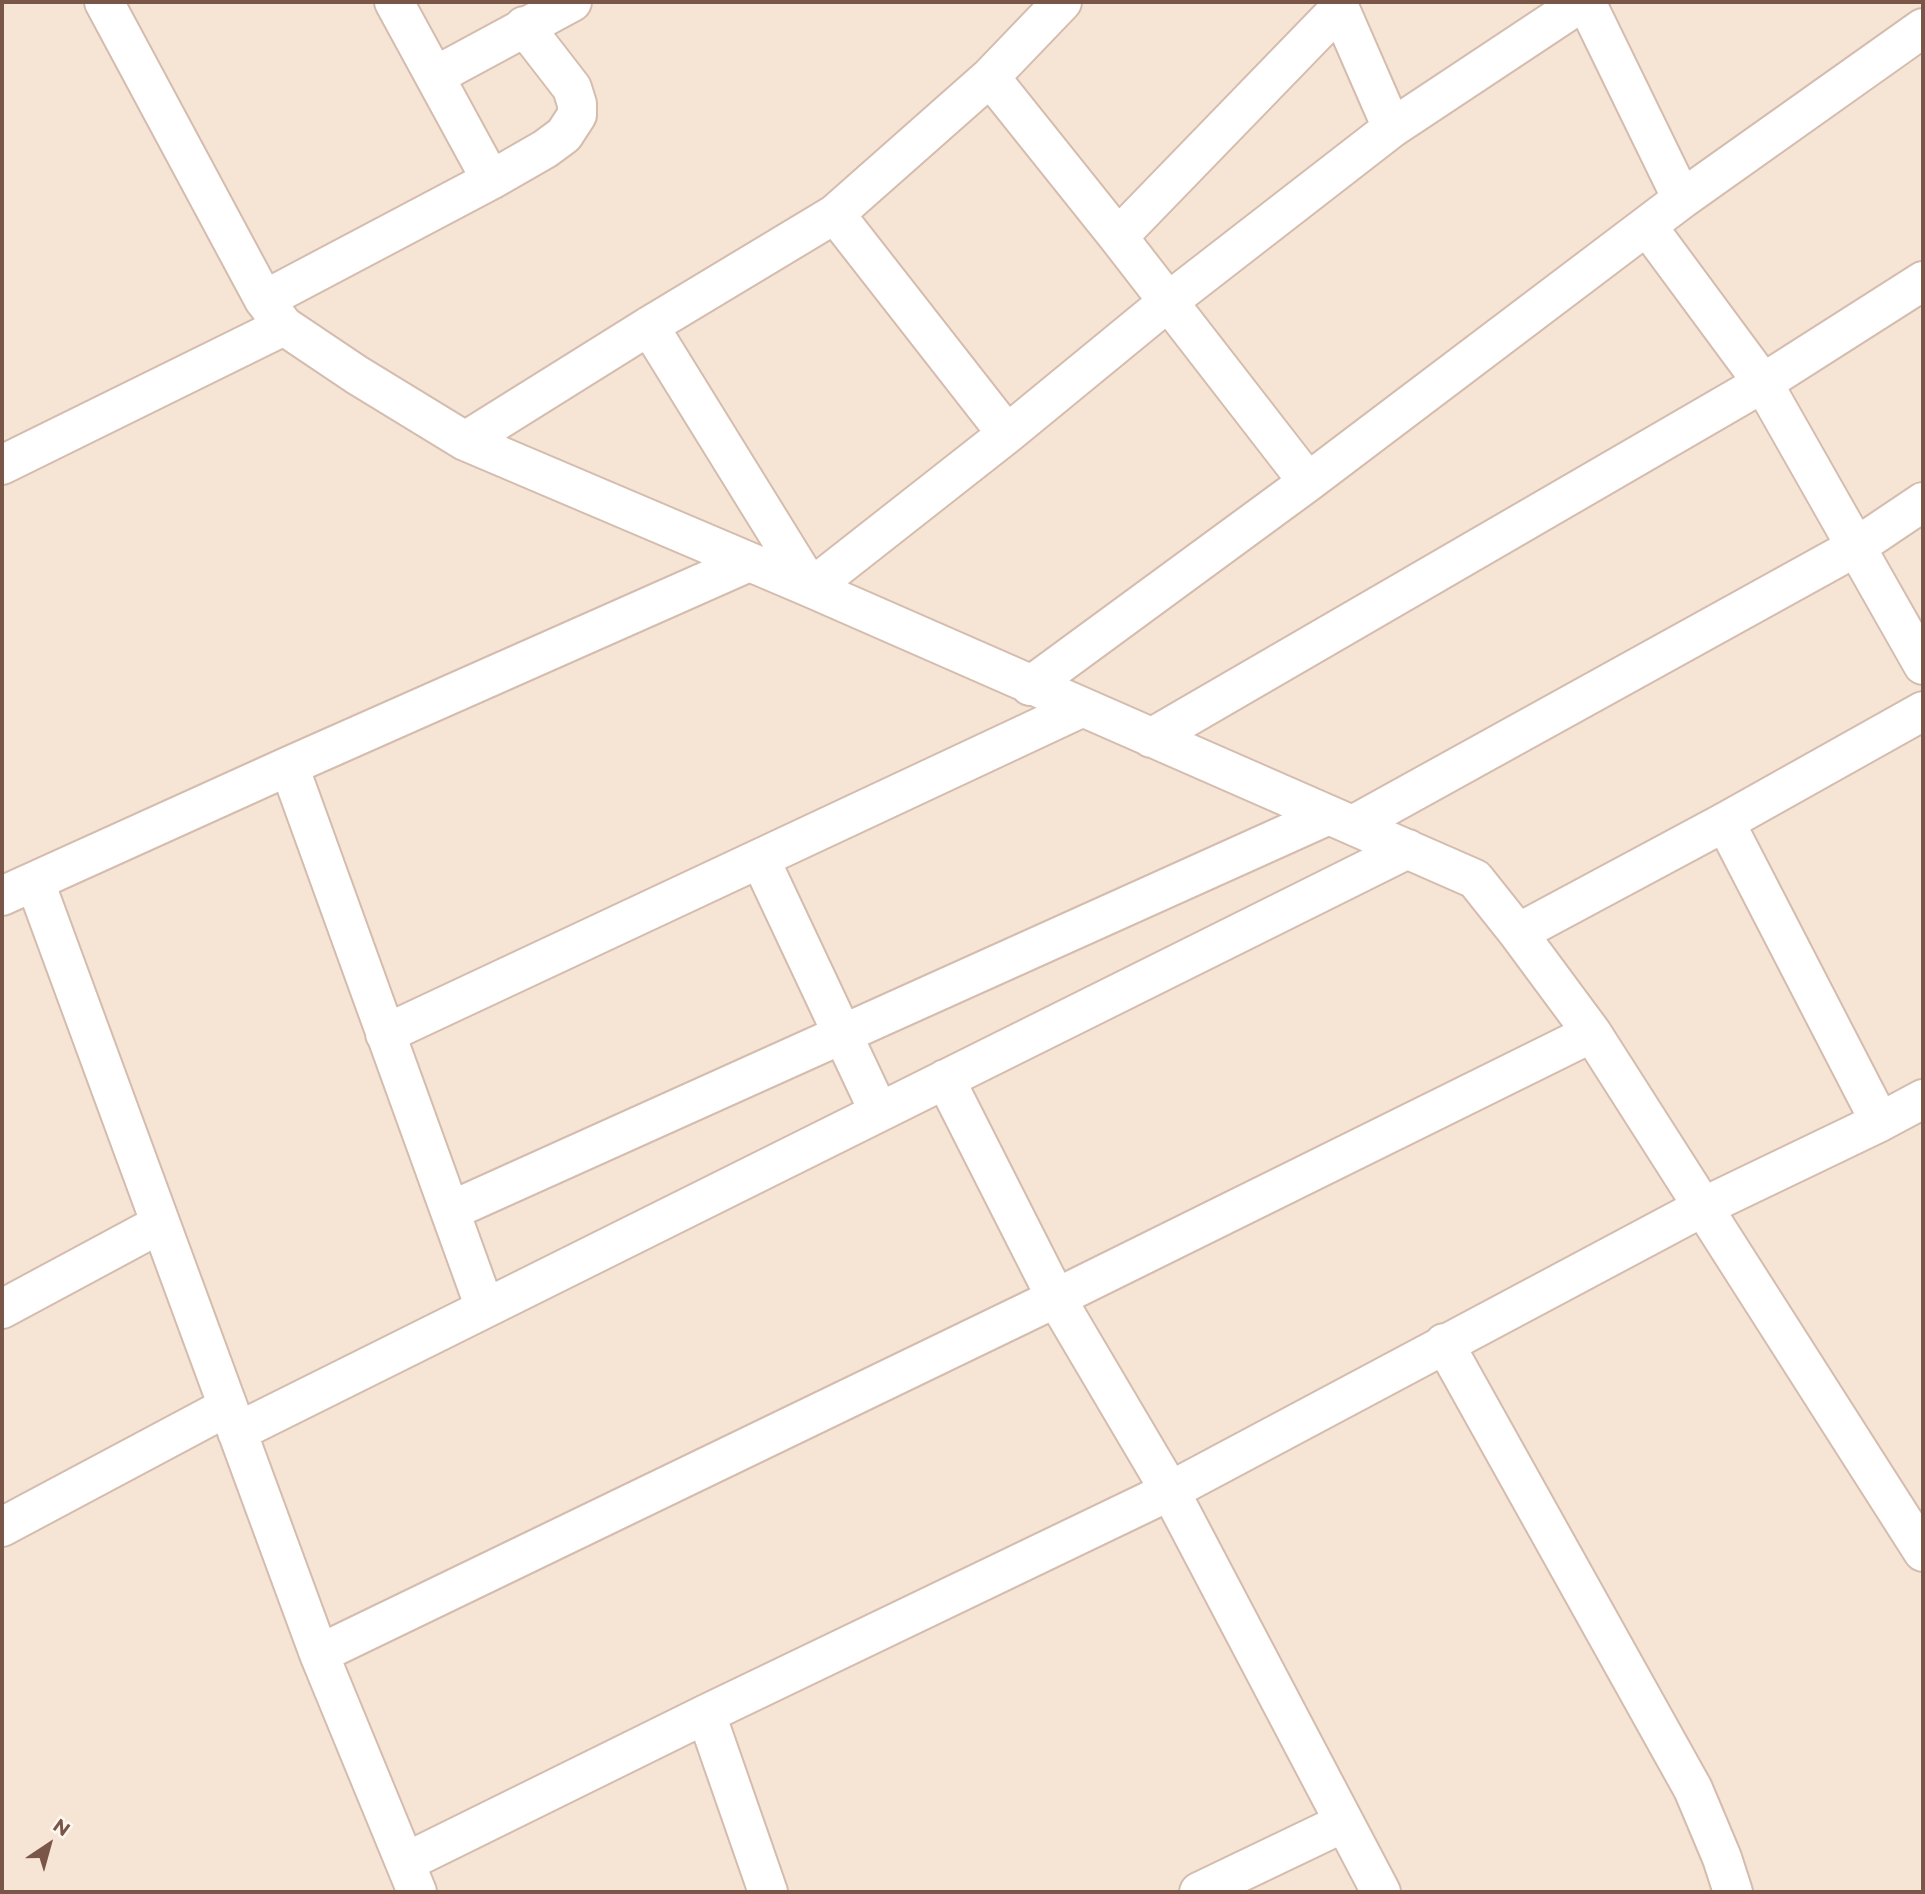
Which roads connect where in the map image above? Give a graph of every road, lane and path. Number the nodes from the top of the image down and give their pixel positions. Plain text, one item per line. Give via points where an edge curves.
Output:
1 (104, 2) edge
2 (394, 2) edge
3 (572, 2) edge
4 (1062, 2) edge
5 (1584, 2) edge
6 (1338, 5) edge
7 (524, 26) junction
8 (1923, 28) edge
9 (435, 76) junction
10 (990, 77) junction
11 (1392, 128) junction
12 (491, 180) junction
13 (1682, 199) junction
14 (835, 214) junction
15 (1647, 226) junction
16 (1118, 237) junction
17 (1923, 281) edge
18 (1169, 301) junction
19 (274, 313) junction
20 (649, 326) junction
21 (1763, 383) junction
22 (1007, 434) junction
23 (465, 442) junction
24 (2, 465) edge
25 (1308, 482) junction
26 (1923, 502) edge
27 (1856, 547) junction
28 (747, 563) junction
29 (811, 589) junction
30 (1923, 665) edge
31 (1030, 685) junction
32 (1081, 708) junction
33 (1923, 711) edge
34 (1152, 738) junction
35 (289, 766) junction
36 (1341, 820) junction
37 (1725, 822) junction
38 (1408, 849) junction
39 (760, 859) junction
40 (18, 889) edge
41 (1518, 933) junction
42 (386, 1034) junction
43 (1592, 1034) junction
44 (843, 1035) junction
45 (945, 1079) junction
46 (1923, 1099) edge
47 (879, 1112) junction
48 (1880, 1122) junction
49 (1703, 1207) junction
50 (450, 1211) junction
51 (160, 1224) junction
52 (1056, 1298) junction
53 (485, 1308) junction
54 (2, 1309) edge
55 (1444, 1343) junction
56 (232, 1420) junction
57 (1170, 1491) junction
58 (2, 1527) edge
59 (1923, 1552) edge
60 (318, 1654) junction
61 (706, 1714) junction
62 (1343, 1823) junction
63 (411, 1877) edge
64 (768, 1892) edge
65 (1199, 1892) edge
66 (1381, 1892) edge
67 (1734, 1892) edge

1 - 19 street
2 - 9 street
3 - 7 street
4 - 10 street
5 - 11 street
5 - 13 street
6 - 11 street
6 - 16 street
7 - 9 street
7 - 12 street via 572,88 577,115 564,135
8 - 13 street
9 - 12 street
10 - 14 street
10 - 16 street
11 - 18 street
12 - 19 street
13 - 15 street
14 - 20 street
14 - 22 street
15 - 21 street
15 - 25 street
16 - 18 street
17 - 21 street
18 - 22 street
18 - 25 street
19 - 23 street via 357,376
19 - 24 street
20 - 23 street
20 - 29 street
21 - 27 street
21 - 34 street
22 - 29 street
23 - 28 street
25 - 31 street
26 - 27 street
27 - 30 street
27 - 36 street
28 - 29 street
28 - 35 street
29 - 31 street
31 - 32 street
32 - 34 street
32 - 39 street
33 - 37 street
34 - 36 street
35 - 40 street
35 - 42 street
36 - 38 street
36 - 44 street
37 - 41 street
37 - 48 street
38 - 41 street via 1475,879
38 - 45 street
39 - 42 street
39 - 44 street
40 - 51 street
41 - 43 street
42 - 50 street
43 - 49 street
43 - 52 street
44 - 47 street
44 - 50 street
45 - 47 street
45 - 52 street
46 - 48 street
47 - 53 street
48 - 49 street
49 - 55 street
49 - 59 street
50 - 53 street
51 - 54 street
51 - 56 street
52 - 57 street
52 - 60 street
53 - 56 street
55 - 57 street
55 - 67 street via 1693,1788
56 - 58 street
56 - 60 street
57 - 61 street
57 - 62 street
60 - 63 street
61 - 63 street
61 - 64 street
62 - 65 street
62 - 66 street

